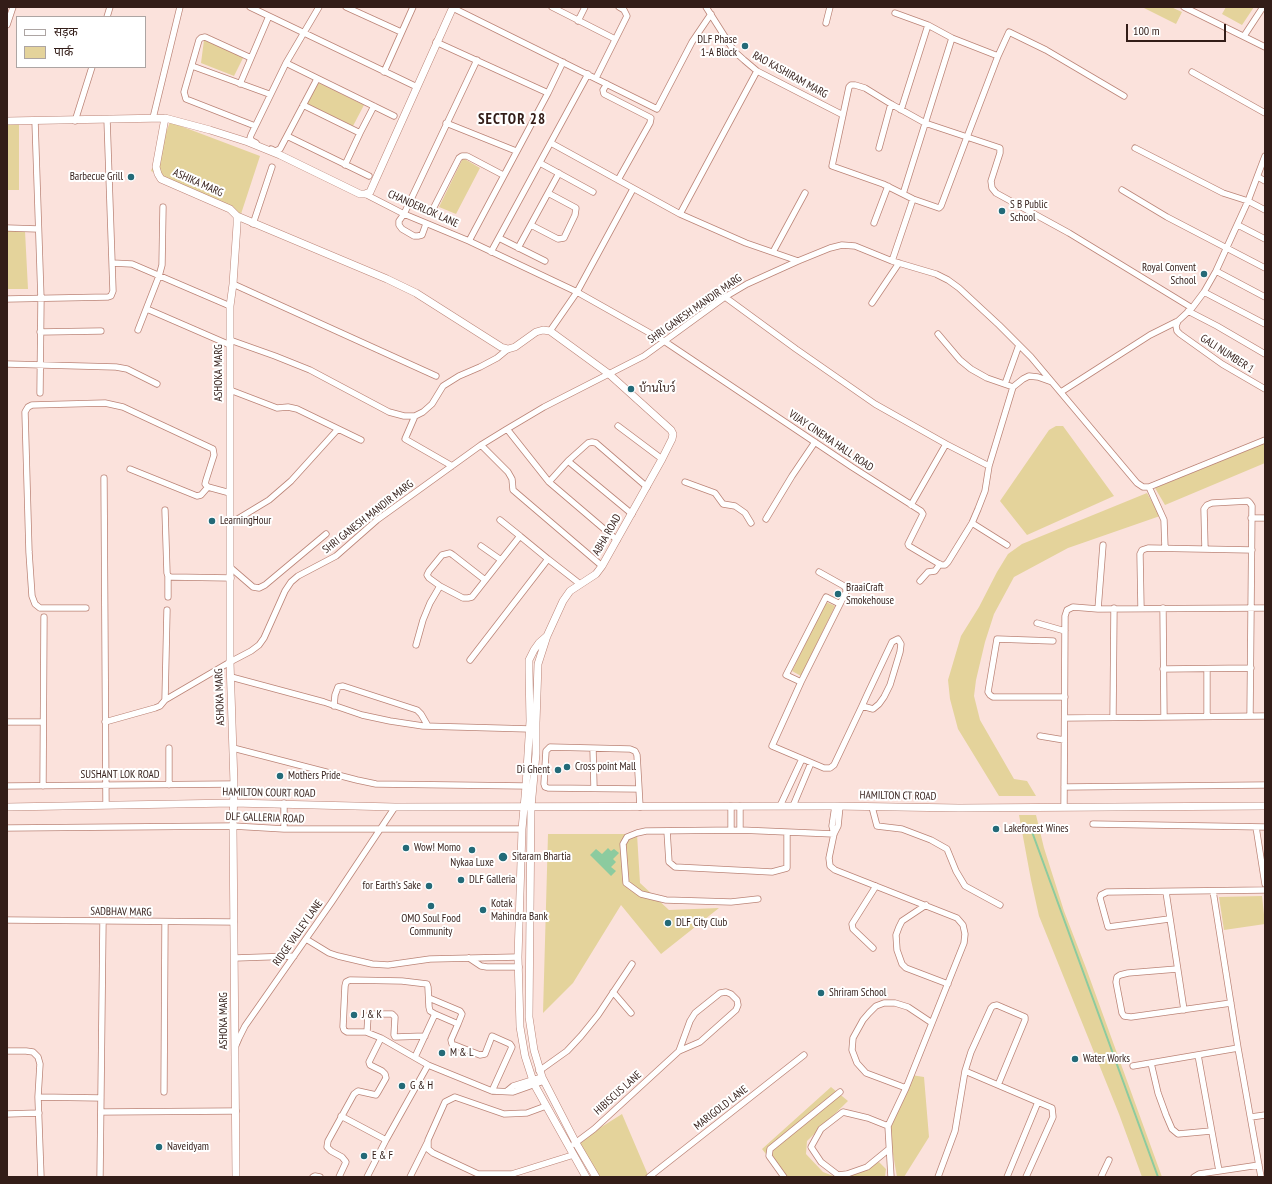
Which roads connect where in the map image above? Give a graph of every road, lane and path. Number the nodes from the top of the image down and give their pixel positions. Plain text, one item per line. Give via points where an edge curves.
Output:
1 (13, 7) edge
2 (180, 7) edge
3 (250, 7) edge
4 (319, 7) edge
5 (346, 7) edge
6 (413, 7) edge
7 (453, 7) edge
8 (552, 7) edge
9 (585, 7) edge
10 (619, 7) edge
11 (706, 7) edge
12 (830, 7) edge
13 (1184, 7) edge
14 (1264, 7) edge
15 (895, 13) dead end
16 (710, 14) junction
17 (268, 16) junction
18 (578, 21) junction
19 (826, 22) dead end
20 (7, 25) edge
21 (928, 25) junction
22 (401, 32) junction
23 (303, 33) junction
24 (1244, 36) junction
25 (952, 38) junction
26 (615, 39) junction
27 (436, 42) junction
28 (1265, 47) edge
29 (998, 56) junction
30 (251, 58) junction
31 (477, 60) junction
32 (563, 62) junction
33 (286, 63) junction
34 (192, 66) junction
35 (92, 68) edge
36 (757, 70) junction
37 (384, 72) junction
38 (1192, 72) dead end
39 (588, 74) junction
40 (596, 78) junction
41 (318, 79) junction
42 (240, 84) junction
43 (607, 84) junction
44 (417, 87) junction
45 (548, 93) junction
46 (270, 94) junction
47 (1124, 96) dead end
48 (891, 104) junction
49 (303, 105) junction
50 (374, 106) junction
51 (901, 110) junction
52 (1265, 113) edge
53 (843, 115) junction
54 (394, 116) dead end
55 (154, 118) junction
56 (165, 118) junction
57 (107, 119) junction
58 (7, 121) edge
59 (35, 121) junction
60 (75, 121) junction
61 (925, 122) junction
62 (446, 123) junction
63 (255, 126) junction
64 (360, 133) junction
65 (287, 136) junction
66 (967, 137) junction
67 (551, 143) junction
68 (879, 148) dead end
69 (1135, 148) dead end
70 (516, 152) junction
71 (1265, 156) edge
72 (540, 163) junction
73 (345, 165) junction
74 (272, 167) dead end
75 (559, 173) junction
76 (503, 175) junction
77 (369, 176) dead end
78 (1258, 177) junction
79 (618, 180) junction
80 (1265, 181) edge
81 (888, 186) junction
82 (633, 189) junction
83 (1122, 190) dead end
84 (593, 192) dead end
85 (548, 193) junction
86 (805, 193) dead end
87 (365, 194) junction
88 (903, 194) junction
89 (913, 199) junction
90 (1248, 201) junction
91 (162, 207) dead end
92 (1265, 210) edge
93 (432, 211) dead end
94 (404, 214) junction
95 (680, 214) junction
96 (236, 216) junction
97 (874, 223) dead end
98 (253, 224) junction
99 (426, 224) junction
100 (531, 225) junction
101 (1238, 225) junction
102 (7, 228) edge
103 (38, 229) junction
104 (499, 238) junction
105 (1265, 239) edge
106 (469, 241) junction
107 (518, 248) junction
108 (1226, 248) junction
109 (491, 252) junction
110 (773, 252) junction
111 (545, 261) dead end
112 (798, 261) junction
113 (895, 262) junction
114 (112, 263) junction
115 (1265, 268) edge
116 (1216, 271) junction
117 (159, 276) junction
118 (233, 284) junction
119 (577, 292) junction
120 (1204, 292) junction
121 (725, 297) junction
122 (1265, 297) edge
123 (41, 298) junction
124 (7, 299) edge
125 (872, 303) dead end
126 (230, 306) junction
127 (147, 309) junction
128 (1190, 310) junction
129 (1178, 322) junction
130 (1265, 324) edge
131 (138, 330) dead end
132 (550, 331) junction
133 (40, 332) junction
134 (101, 332) dead end
135 (938, 334) dead end
136 (664, 341) junction
137 (230, 342) junction
138 (1019, 345) junction
139 (508, 349) junction
140 (1265, 354) edge
141 (7, 364) edge
142 (40, 364) junction
143 (609, 374) junction
144 (436, 376) dead end
145 (1052, 382) junction
146 (157, 384) dead end
147 (1005, 384) junction
148 (1013, 387) junction
149 (1265, 389) edge
150 (230, 390) junction
151 (1061, 392) junction
152 (40, 393) dead end
153 (415, 416) junction
154 (618, 426) dead end
155 (338, 429) junction
156 (507, 429) junction
157 (361, 440) dead end
158 (1265, 440) edge
159 (815, 442) junction
160 (946, 444) junction
161 (481, 445) junction
162 (662, 459) junction
163 (568, 461) junction
164 (452, 466) junction
165 (989, 466) junction
166 (130, 469) dead end
167 (104, 478) dead end
168 (549, 482) junction
169 (685, 482) dead end
170 (208, 487) junction
171 (647, 487) junction
172 (1149, 488) junction
173 (230, 494) junction
174 (911, 505) junction
175 (165, 510) dead end
176 (632, 514) junction
177 (1251, 518) junction
178 (1265, 518) edge
179 (766, 519) dead end
180 (500, 520) dead end
181 (231, 523) junction
182 (752, 523) dead end
183 (972, 523) junction
184 (326, 534) dead end
185 (520, 536) junction
186 (617, 540) junction
187 (1007, 545) dead end
188 (1103, 545) dead end
189 (481, 546) dead end
190 (1165, 548) junction
191 (1205, 549) junction
192 (1252, 550) junction
193 (548, 559) junction
194 (501, 560) junction
195 (942, 564) junction
196 (602, 566) junction
197 (231, 568) junction
198 (819, 572) dead end
199 (168, 576) junction
200 (231, 578) junction
201 (485, 580) junction
202 (920, 581) dead end
203 (580, 584) junction
204 (440, 586) junction
205 (168, 597) dead end
206 (840, 604) junction
207 (86, 608) dead end
208 (1114, 608) junction
209 (1141, 608) junction
210 (1163, 608) junction
211 (1251, 608) junction
212 (1265, 608) edge
213 (1098, 609) junction
214 (167, 610) dead end
215 (44, 616) dead end
216 (1038, 623) dead end
217 (1065, 631) junction
218 (546, 636) junction
219 (1053, 641) dead end
220 (416, 645) dead end
221 (470, 660) dead end
222 (230, 662) junction
223 (1250, 668) junction
224 (1163, 669) junction
225 (1207, 669) junction
226 (231, 677) junction
227 (801, 682) junction
228 (1065, 697) junction
229 (165, 700) junction
230 (334, 706) junction
231 (862, 706) junction
232 (1207, 716) junction
233 (1250, 716) junction
234 (1265, 716) edge
235 (1113, 717) junction
236 (1164, 717) junction
237 (1064, 718) junction
238 (7, 722) edge
239 (43, 722) junction
240 (105, 722) junction
241 (428, 726) junction
242 (530, 728) junction
243 (1040, 736) dead end
244 (1064, 740) junction
245 (169, 748) dead end
246 (233, 748) junction
247 (593, 749) junction
248 (536, 754) junction
249 (546, 755) junction
250 (802, 759) junction
251 (811, 763) junction
252 (234, 784) junction
253 (105, 785) junction
254 (169, 785) junction
255 (1265, 785) edge
256 (7, 786) edge
257 (43, 786) junction
258 (526, 786) junction
259 (1064, 787) junction
260 (594, 788) junction
261 (639, 789) junction
262 (233, 803) junction
263 (284, 803) junction
264 (106, 805) junction
265 (527, 806) junction
266 (731, 806) junction
267 (740, 806) junction
268 (780, 806) junction
269 (793, 806) junction
270 (837, 806) junction
271 (1265, 806) edge
272 (7, 807) edge
273 (395, 807) junction
274 (640, 807) junction
275 (872, 807) junction
276 (1064, 807) junction
277 (1093, 824) dead end
278 (233, 826) junction
279 (1256, 827) junction
280 (1265, 827) edge
281 (7, 828) edge
282 (284, 829) junction
283 (522, 829) junction
284 (379, 830) junction
285 (731, 830) junction
286 (740, 830) junction
287 (667, 831) junction
288 (787, 832) junction
289 (834, 834) junction
290 (1265, 884) edge
291 (876, 886) junction
292 (1265, 890) edge
293 (1213, 891) junction
294 (1166, 892) junction
295 (758, 899) dead end
296 (926, 905) junction
297 (1000, 905) dead end
298 (1169, 919) junction
299 (7, 920) edge
300 (103, 921) junction
301 (165, 922) junction
302 (234, 922) junction
303 (306, 939) junction
304 (873, 948) dead end
305 (294, 956) junction
306 (518, 957) junction
307 (235, 958) junction
308 (469, 958) junction
309 (632, 964) dead end
310 (519, 967) junction
311 (1177, 969) junction
312 (948, 984) junction
313 (613, 992) junction
314 (429, 998) junction
315 (1231, 1002) junction
316 (1184, 1010) junction
317 (630, 1013) dead end
318 (435, 1014) junction
319 (932, 1023) junction
320 (458, 1024) junction
321 (367, 1032) junction
322 (425, 1036) junction
323 (381, 1038) junction
324 (1238, 1048) junction
325 (235, 1049) junction
326 (7, 1051) edge
327 (679, 1052) junction
328 (804, 1055) dead end
329 (1198, 1055) junction
330 (415, 1057) junction
331 (1151, 1063) junction
332 (428, 1065) junction
333 (1133, 1066) dead end
334 (965, 1071) junction
335 (542, 1076) junction
336 (533, 1082) junction
337 (998, 1085) junction
338 (906, 1088) junction
339 (492, 1091) junction
340 (164, 1092) dead end
341 (840, 1092) dead end
342 (38, 1097) junction
343 (101, 1098) junction
344 (1038, 1102) junction
345 (546, 1106) junction
346 (236, 1111) junction
347 (39, 1112) junction
348 (101, 1112) junction
349 (7, 1114) edge
350 (1265, 1115) edge
351 (341, 1116) junction
352 (1251, 1117) junction
353 (888, 1126) junction
354 (1211, 1131) junction
355 (386, 1140) junction
356 (428, 1140) junction
357 (576, 1143) junction
358 (569, 1147) junction
359 (889, 1149) junction
360 (573, 1155) junction
361 (1109, 1160) dead end
362 (1259, 1165) junction
363 (1219, 1171) junction
364 (41, 1177) edge
365 (100, 1177) edge
366 (236, 1177) edge
367 (313, 1177) edge
368 (320, 1177) edge
369 (339, 1177) edge
370 (367, 1177) edge
371 (410, 1177) edge
372 (586, 1177) edge
373 (596, 1177) edge
374 (649, 1177) edge
375 (784, 1177) edge
376 (891, 1177) edge
377 (938, 1177) edge
378 (1007, 1177) edge
379 (1026, 1177) edge
380 (1100, 1177) edge
381 (1194, 1177) edge
382 (1261, 1177) edge

1 - 20 street
2 - 55 street
3 - 17 street
4 - 23 street
5 - 22 street
6 - 22 street
7 - 27 street
7 - 32 street
8 - 18 street
9 - 18 street
10 - 26 street via 627,16
11 - 16 street, RAO KASHIRAM MARG
12 - 19 street
13 - 24 street
14 - 24 street
15 - 21 street
16 - 36 street, RAO KASHIRAM MARG via 734,51
16 - 43 street via 692,42 657,109
17 - 23 street
17 - 30 street
18 - 26 street
21 - 25 street
21 - 51 street
22 - 37 street
23 - 33 street
23 - 37 street
24 - 28 street
25 - 29 street
25 - 61 street
26 - 40 street
27 - 31 street
27 - 44 street
29 - 47 street via 1008,33 1011,32
29 - 66 street
30 - 34 street via 205,37 199,40
30 - 42 street
31 - 45 street
31 - 62 street
32 - 39 street
32 - 45 street
33 - 41 street
33 - 46 street
34 - 42 street
34 - 63 street via 184,92 186,99
35 - 60 street
36 - 53 street, RAO KASHIRAM MARG
36 - 95 street
37 - 44 street
38 - 52 street
39 - 40 street
39 - 67 street
40 - 43 street
41 - 49 street
41 - 50 street
42 - 46 street
43 - 79 street via 604,94 651,118
44 - 87 street via 370,192
45 - 70 street
46 - 63 street
48 - 51 street
48 - 53 street via 865,88 851,85
48 - 68 street
49 - 64 street
49 - 65 street
50 - 54 street
50 - 64 street
51 - 61 street
53 - 81 street via 832,166
55 - 56 street, CHANDERLOK LANE
55 - 57 street, CHANDERLOK LANE
56 - 87 street, CHANDERLOK LANE via 248,142 360,194
56 - 96 street, ASHIKA MARG via 156,167 161,179 230,209
57 - 60 street, CHANDERLOK LANE
57 - 114 street
58 - 59 street, CHANDERLOK LANE
59 - 60 street, CHANDERLOK LANE
59 - 103 street
61 - 66 street
61 - 88 street
62 - 70 street
62 - 94 street
63 - 65 street via 250,138 252,141 275,151 280,150
64 - 73 street
65 - 73 street
66 - 89 street via 941,206 938,208
66 - 128 street via 1000,148 991,180 996,193 1069,233
67 - 72 street
67 - 79 street
69 - 90 street via 1223,193
70 - 76 street
71 - 78 street
72 - 75 street
72 - 104 street
73 - 77 street
74 - 98 street
75 - 84 street
75 - 85 street
76 - 93 street via 467,156 462,156
76 - 106 street
78 - 80 street
78 - 90 street
79 - 82 street
81 - 88 street
81 - 97 street
82 - 95 street
82 - 119 street
83 - 108 street
85 - 100 street
85 - 100 street via 576,208 564,238 558,239
86 - 110 street
87 - 94 street, CHANDERLOK LANE
88 - 89 street
89 - 113 street
90 - 92 street
90 - 101 street
91 - 117 street via 163,251
94 - 99 street, CHANDERLOK LANE
94 - 99 street via 399,225 414,236 422,235
95 - 110 street
96 - 98 street, ASHIKA MARG
96 - 118 street, ASHOKA MARG
98 - 139 street, ASHIKA MARG via 416,293
99 - 106 street, CHANDERLOK LANE
100 - 107 street
101 - 105 street
101 - 108 street
102 - 103 street
103 - 123 street
104 - 107 street
104 - 109 street
106 - 109 street, CHANDERLOK LANE
107 - 111 street
108 - 115 street
108 - 116 street
109 - 119 street, CHANDERLOK LANE
110 - 112 street
112 - 113 street, SHRI GANESH MANDIR MARG via 842,245 855,246
112 - 121 street, SHRI GANESH MANDIR MARG
113 - 125 street
113 - 138 street, SHRI GANESH MANDIR MARG via 948,280
114 - 117 street via 132,264
114 - 123 street via 112,296
116 - 120 street
116 - 122 street
117 - 126 street
117 - 127 street
118 - 126 street, ASHOKA MARG
118 - 144 street
119 - 132 street
119 - 136 street, CHANDERLOK LANE
120 - 128 street
120 - 130 street
121 - 136 street, SHRI GANESH MANDIR MARG
121 - 160 street via 875,404
123 - 124 street
123 - 133 street
126 - 137 street, ASHOKA MARG
127 - 131 street
127 - 137 street
128 - 129 street
128 - 140 street
129 - 149 street, GALI NUMBER 1 via 1176,326 1180,334 1222,364
129 - 151 street via 1150,336
132 - 139 street via 536,332
132 - 143 street
133 - 134 street
133 - 142 street
135 - 147 street via 971,369
136 - 143 street, SHRI GANESH MANDIR MARG via 644,356
136 - 159 street, VIJAY CINEMA HALL ROAD
137 - 150 street, ASHOKA MARG
137 - 153 street via 310,370 389,412
138 - 145 street, SHRI GANESH MANDIR MARG
138 - 147 street
139 - 153 street via 497,358 443,386 432,404
141 - 142 street
142 - 146 street via 116,367 127,369
142 - 152 street
143 - 156 street, SHRI GANESH MANDIR MARG
143 - 162 street, ABHA ROAD via 671,430 672,439
145 - 148 street via 1030,376
145 - 151 street, SHRI GANESH MANDIR MARG
147 - 148 street
148 - 165 street
150 - 155 street via 280,409 297,409
150 - 173 street, ASHOKA MARG
151 - 172 street, SHRI GANESH MANDIR MARG via 1137,483
153 - 164 street via 405,439
154 - 162 street
155 - 157 street
155 - 181 street via 291,481 269,500
156 - 161 street, SHRI GANESH MANDIR MARG
156 - 168 street
158 - 172 street
159 - 174 street, VIJAY CINEMA HALL ROAD
159 - 179 street
160 - 165 street
160 - 174 street
161 - 164 street, SHRI GANESH MANDIR MARG
161 - 196 street via 508,472 513,490
162 - 171 street, ABHA ROAD
163 - 168 street
163 - 171 street via 588,443 596,443
163 - 176 street
164 - 222 street, SHRI GANESH MANDIR MARG via 377,520 336,556 291,582 259,646
165 - 183 street via 984,491
166 - 170 street via 197,496
167 - 240 street
168 - 186 street
169 - 182 street via 715,493 723,504 734,506 745,513
170 - 173 street
170 - 207 street via 205,484 214,455 213,449 123,407 105,403 28,407 26,412 32,596 40,608
171 - 176 street, ABHA ROAD
172 - 190 street via 1164,520
173 - 181 street, ASHOKA MARG
174 - 195 street, VIJAY CINEMA HALL ROAD via 922,514 908,541 909,546
175 - 199 street
176 - 186 street, ABHA ROAD
177 - 178 street
177 - 191 street via 1252,506 1248,501 1207,505 1204,509
177 - 192 street
180 - 185 street
181 - 197 street, ASHOKA MARG
183 - 187 street
183 - 195 street via 948,562
184 - 197 street via 259,588 253,587
185 - 193 street
185 - 194 street
186 - 196 street, ABHA ROAD
188 - 213 street
189 - 194 street
190 - 191 street
190 - 209 street via 1148,548 1140,554
191 - 192 street
192 - 211 street
193 - 203 street
193 - 221 street
194 - 201 street
195 - 202 street via 935,571 928,572
196 - 203 street, ABHA ROAD via 596,574
197 - 200 street, ASHOKA MARG
198 - 206 street via 846,589
199 - 200 street
199 - 205 street
200 - 222 street, ASHOKA MARG
201 - 204 street via 472,597 468,598
201 - 204 street via 453,555 446,553 428,575
203 - 218 street, ABHA ROAD via 570,591 563,601
204 - 220 street via 430,603
206 - 227 street
206 - 227 street via 826,597 786,675
208 - 209 street
208 - 213 street
208 - 235 street
209 - 210 street
210 - 211 street
210 - 224 street
211 - 212 street
211 - 223 street
213 - 217 street via 1067,610
214 - 229 street
215 - 239 street
216 - 217 street
217 - 228 street
218 - 242 street, ABHA ROAD via 529,660
218 - 248 street, ABHA ROAD via 538,664
219 - 228 street via 997,639 988,692 993,697
222 - 226 street, ASHOKA MARG
222 - 229 street, SHRI GANESH MANDIR MARG
223 - 225 street
223 - 233 street
224 - 225 street
224 - 236 street
225 - 232 street
226 - 230 street
226 - 246 street, ASHOKA MARG
227 - 250 street via 772,746
228 - 237 street
229 - 240 street, SHRI GANESH MANDIR MARG via 155,708
230 - 241 street via 390,722
230 - 241 street via 338,687 343,686 417,710
231 - 231 street via 892,642 898,639 901,644 900,652 884,697 873,709
231 - 251 street via 834,765 824,768
232 - 233 street
232 - 236 street
233 - 234 street
235 - 236 street
235 - 237 street
237 - 244 street
238 - 239 street
239 - 257 street
240 - 253 street
241 - 242 street
242 - 258 street, ABHA ROAD
243 - 244 street
244 - 259 street
245 - 254 street
246 - 252 street, ASHOKA MARG
246 - 258 street via 372,783
247 - 249 street via 550,747
247 - 260 street
247 - 261 street via 635,751
248 - 249 street
248 - 265 street, ABHA ROAD
249 - 260 street via 545,787
250 - 251 street
250 - 268 street
251 - 269 street
252 - 254 street, SUSHANT LOK ROAD
252 - 262 street, ASHOKA MARG
253 - 254 street, SUSHANT LOK ROAD
253 - 257 street, SUSHANT LOK ROAD
253 - 264 street
255 - 259 street
256 - 257 street, SUSHANT LOK ROAD
258 - 265 street, ABHA ROAD
259 - 276 street
260 - 261 street
261 - 274 street
262 - 263 street, HAMILTON COURT ROAD
262 - 264 street, HAMILTON COURT ROAD
262 - 278 street, ASHOKA MARG
263 - 273 street, HAMILTON COURT ROAD
263 - 282 street
264 - 272 street, HAMILTON COURT ROAD
265 - 273 street, HAMILTON COURT ROAD
265 - 274 street, HAMILTON CT ROAD
265 - 283 street
265 - 335 street via 529,1017 534,1050
266 - 267 street, HAMILTON CT ROAD
266 - 274 street, HAMILTON CT ROAD
266 - 285 street
267 - 268 street, HAMILTON CT ROAD
267 - 286 street
268 - 269 street, HAMILTON CT ROAD
269 - 270 street, HAMILTON CT ROAD
270 - 275 street, HAMILTON CT ROAD
270 - 289 street via 838,826
271 - 276 street, HAMILTON CT ROAD
273 - 284 street, RIDGE VALLEY LANE
275 - 276 street, HAMILTON CT ROAD
275 - 297 street via 877,826 902,829 932,840 947,849 965,886
277 - 279 street
278 - 281 street, DLF GALLERIA ROAD
278 - 282 street, DLF GALLERIA ROAD
278 - 302 street, ASHOKA MARG
279 - 280 street
279 - 290 street
282 - 284 street, DLF GALLERIA ROAD
283 - 284 street, DLF GALLERIA ROAD
283 - 306 street
284 - 303 street, RIDGE VALLEY LANE
285 - 286 street
285 - 287 street
286 - 288 street
287 - 288 street via 669,862 675,867 772,872 787,868
287 - 295 street via 646,831 626,837 623,844 626,883 641,894 666,900 731,902
288 - 289 street
289 - 291 street via 830,866
291 - 296 street
291 - 304 street via 852,924 853,929
292 - 293 street
293 - 294 street
293 - 315 street
294 - 298 street
294 - 298 street via 1107,892 1100,898 1110,928
296 - 312 street via 957,918 963,925 964,943
296 - 312 street via 902,921 898,927 897,950 906,968
298 - 311 street
299 - 300 street, SADBHAV MARG
300 - 301 street, SADBHAV MARG
300 - 343 street
301 - 302 street, SADBHAV MARG
301 - 340 street
302 - 307 street, ASHOKA MARG
303 - 305 street, RIDGE VALLEY LANE
303 - 308 street via 329,953 372,964
305 - 307 street
305 - 325 street, RIDGE VALLEY LANE via 245,1026
306 - 308 street
306 - 310 street
307 - 325 street, ASHOKA MARG
308 - 310 street via 481,966
309 - 313 street
310 - 336 street via 520,1027
311 - 316 street
311 - 316 street via 1128,973 1120,975 1116,982 1124,1016
312 - 319 street
313 - 317 street
313 - 335 street via 581,1036
314 - 318 street via 430,1010
314 - 320 street via 460,1011 462,1014
314 - 321 street via 427,984 423,982 346,982 344,1030
315 - 316 street
315 - 324 street
318 - 320 street
318 - 322 street
319 - 338 street
319 - 338 street via 908,1007 895,1002 884,1003 869,1013 853,1038 852,1050 857,1063 866,1073
320 - 339 street via 451,1042 480,1055 485,1054 492,1036 511,1045
321 - 322 street via 368,1016 392,1014 395,1037
321 - 323 street
322 - 330 street
323 - 330 street
323 - 351 street via 369,1062 382,1071 386,1078 376,1095 358,1091 354,1094
324 - 329 street
324 - 352 street
325 - 346 street, ASHOKA MARG
326 - 342 street via 33,1052 38,1057
327 - 327 street, HIBISCUS LANE via 695,1013 720,993 731,994 737,1000 736,1010 700,1042
327 - 357 street, HIBISCUS LANE
328 - 374 street, MARIGOLD LANE
329 - 331 street
329 - 354 street
330 - 332 street
331 - 333 street
331 - 354 street via 1158,1093 1172,1129 1178,1134
332 - 339 street
332 - 355 street
334 - 337 street
334 - 337 street via 971,1052 993,1006 997,1005 1023,1015 1025,1020
334 - 377 street via 955,1131
335 - 336 street
335 - 357 street
336 - 339 street via 514,1092
336 - 345 street
337 - 344 street
338 - 353 street
341 - 375 street via 770,1149 769,1156
342 - 343 street
342 - 347 street
343 - 348 street
344 - 378 street
344 - 379 street via 1052,1108 1053,1117
345 - 356 street via 527,1113 504,1114 455,1097 445,1102
345 - 358 street
346 - 348 street
346 - 366 street, ASHOKA MARG
347 - 349 street
347 - 364 street
348 - 365 street
350 - 352 street
351 - 355 street
351 - 369 street via 327,1147 346,1162
352 - 362 street
353 - 359 street
353 - 359 street via 843,1112 821,1129 811,1147 821,1162 838,1175 867,1167
354 - 363 street
355 - 370 street
356 - 360 street via 428,1149 433,1153 478,1174 512,1174
356 - 371 street
357 - 358 street, HIBISCUS LANE
357 - 373 street
358 - 360 street
359 - 376 street
360 - 372 street
361 - 380 street
362 - 363 street
362 - 382 street
363 - 381 street
367 - 368 street

